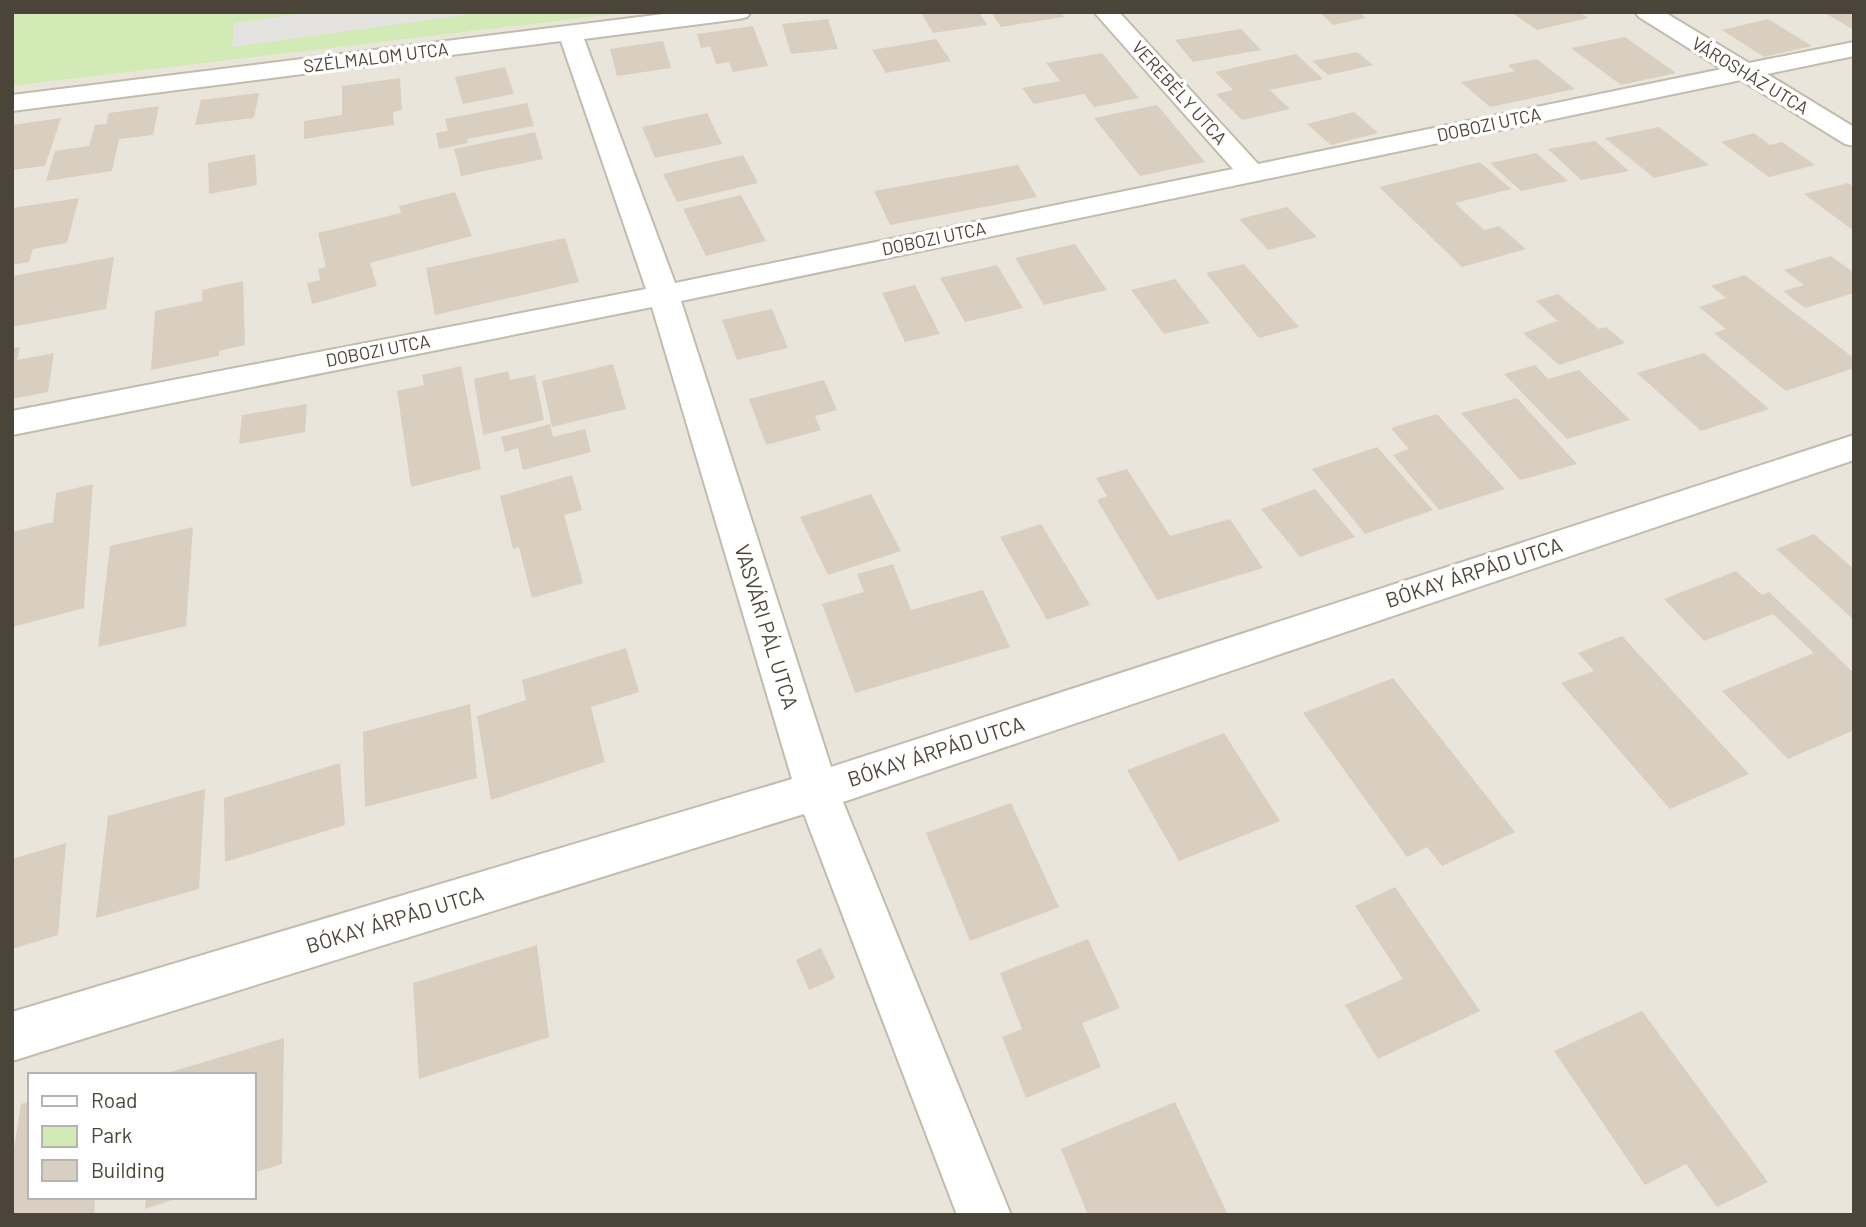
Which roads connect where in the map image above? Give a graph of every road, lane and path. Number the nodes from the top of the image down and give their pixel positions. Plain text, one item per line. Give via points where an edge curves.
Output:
1 (739, 12) edge
2 (1106, 12) edge
3 (1647, 12) edge
4 (570, 32) junction
5 (1854, 49) edge
6 (1744, 73) junction
7 (12, 103) edge
8 (1854, 138) edge
9 (1252, 173) junction
10 (664, 295) junction
11 (12, 423) edge
12 (1854, 447) edge
13 (817, 791) junction
14 (12, 1037) edge
15 (984, 1215) edge

1 - 4 street, SZÉLMALOM UTCA
2 - 9 street, VEREBÉLY UTCA
3 - 6 street, VÁROSHÁZ UTCA
4 - 7 street, SZÉLMALOM UTCA
4 - 10 street, VASVÁRI PÁL UTCA
5 - 6 street, DOBOZI UTCA
6 - 8 street, VÁROSHÁZ UTCA
6 - 9 street, DOBOZI UTCA
9 - 10 street, DOBOZI UTCA
10 - 11 street, DOBOZI UTCA
10 - 13 street, VASVÁRI PÁL UTCA
12 - 13 street, BÓKAY ÁRPÁD UTCA
13 - 14 street, BÓKAY ÁRPÁD UTCA
13 - 15 street, VASVÁRI PÁL UTCA

